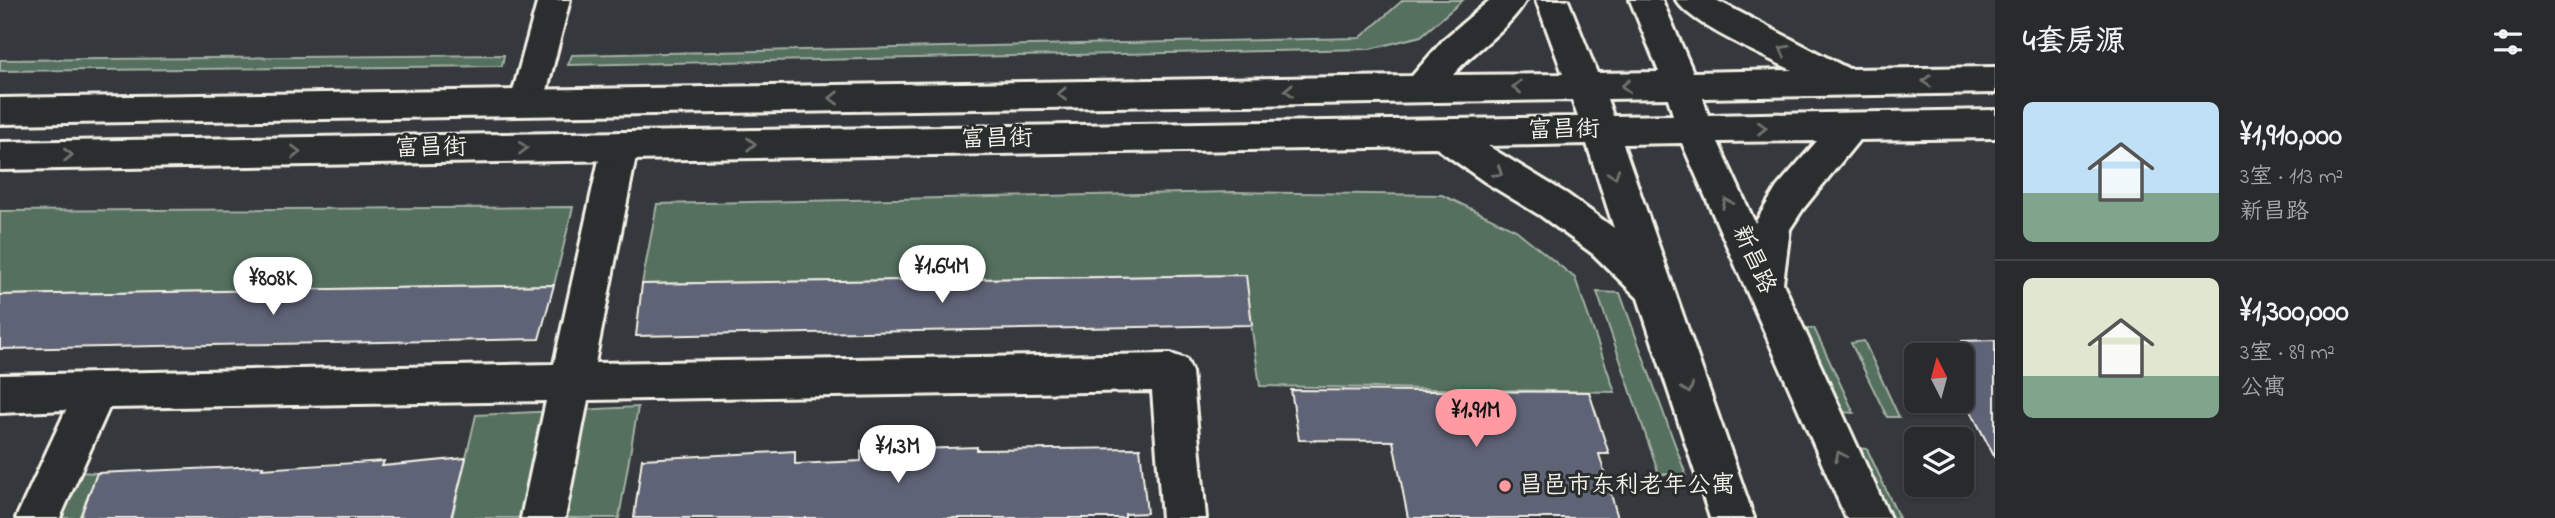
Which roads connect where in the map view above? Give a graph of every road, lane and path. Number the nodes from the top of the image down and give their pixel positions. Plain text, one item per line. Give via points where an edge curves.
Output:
1 (554, 0) edge
2 (1510, 0) edge
3 (1552, 0) edge
4 (1646, 0) edge
5 (1692, 0) edge
6 (1995, 80) edge
7 (1844, 82) junction
8 (1682, 85) junction
9 (1585, 86) junction
10 (1422, 88) junction
11 (527, 102) junction
12 (0, 111) edge
13 (1995, 124) edge
14 (1849, 127) junction
15 (1694, 129) junction
16 (1598, 131) junction
17 (1442, 133) junction
18 (620, 146) junction
19 (0, 156) edge
20 (1763, 284) junction
21 (1655, 293) junction
22 (569, 382) junction
23 (96, 390) junction
24 (0, 394) edge
25 (38, 518) edge
26 (543, 518) edge
27 (1184, 518) edge
28 (1732, 518) edge
29 (1868, 518) edge

1 - 11 main road
2 - 10 main road via 1457,47
3 - 9 main road
4 - 8 main road, 新昌路
7 -> 5 main road
6 -> 7 main road, 富昌街
7 - 8 main road, 富昌街
8 -> 9 main road, 富昌街
8 - 15 main road, 新昌路
9 -> 10 main road, 富昌街
9 - 16 main road
10 -> 11 main road, 富昌街
11 - 12 main road, 富昌街
13 - 14 main road, 富昌街
15 -> 14 main road, 富昌街
14 - 20 main road via 1772,226
15 - 16 main road, 富昌街
20 -> 15 main road, 新昌路
16 - 17 main road, 富昌街
16 -> 21 main road
18 -> 17 main road, 富昌街
17 -> 21 main road via 1606,243
19 -> 18 main road, 富昌街
18 - 22 main road
29 -> 20 main road, 新昌路
21 -> 28 main road
22 - 23 main road
22 - 26 main road
22 - 27 main road via 1171,372
23 - 24 main road
23 - 25 main road

